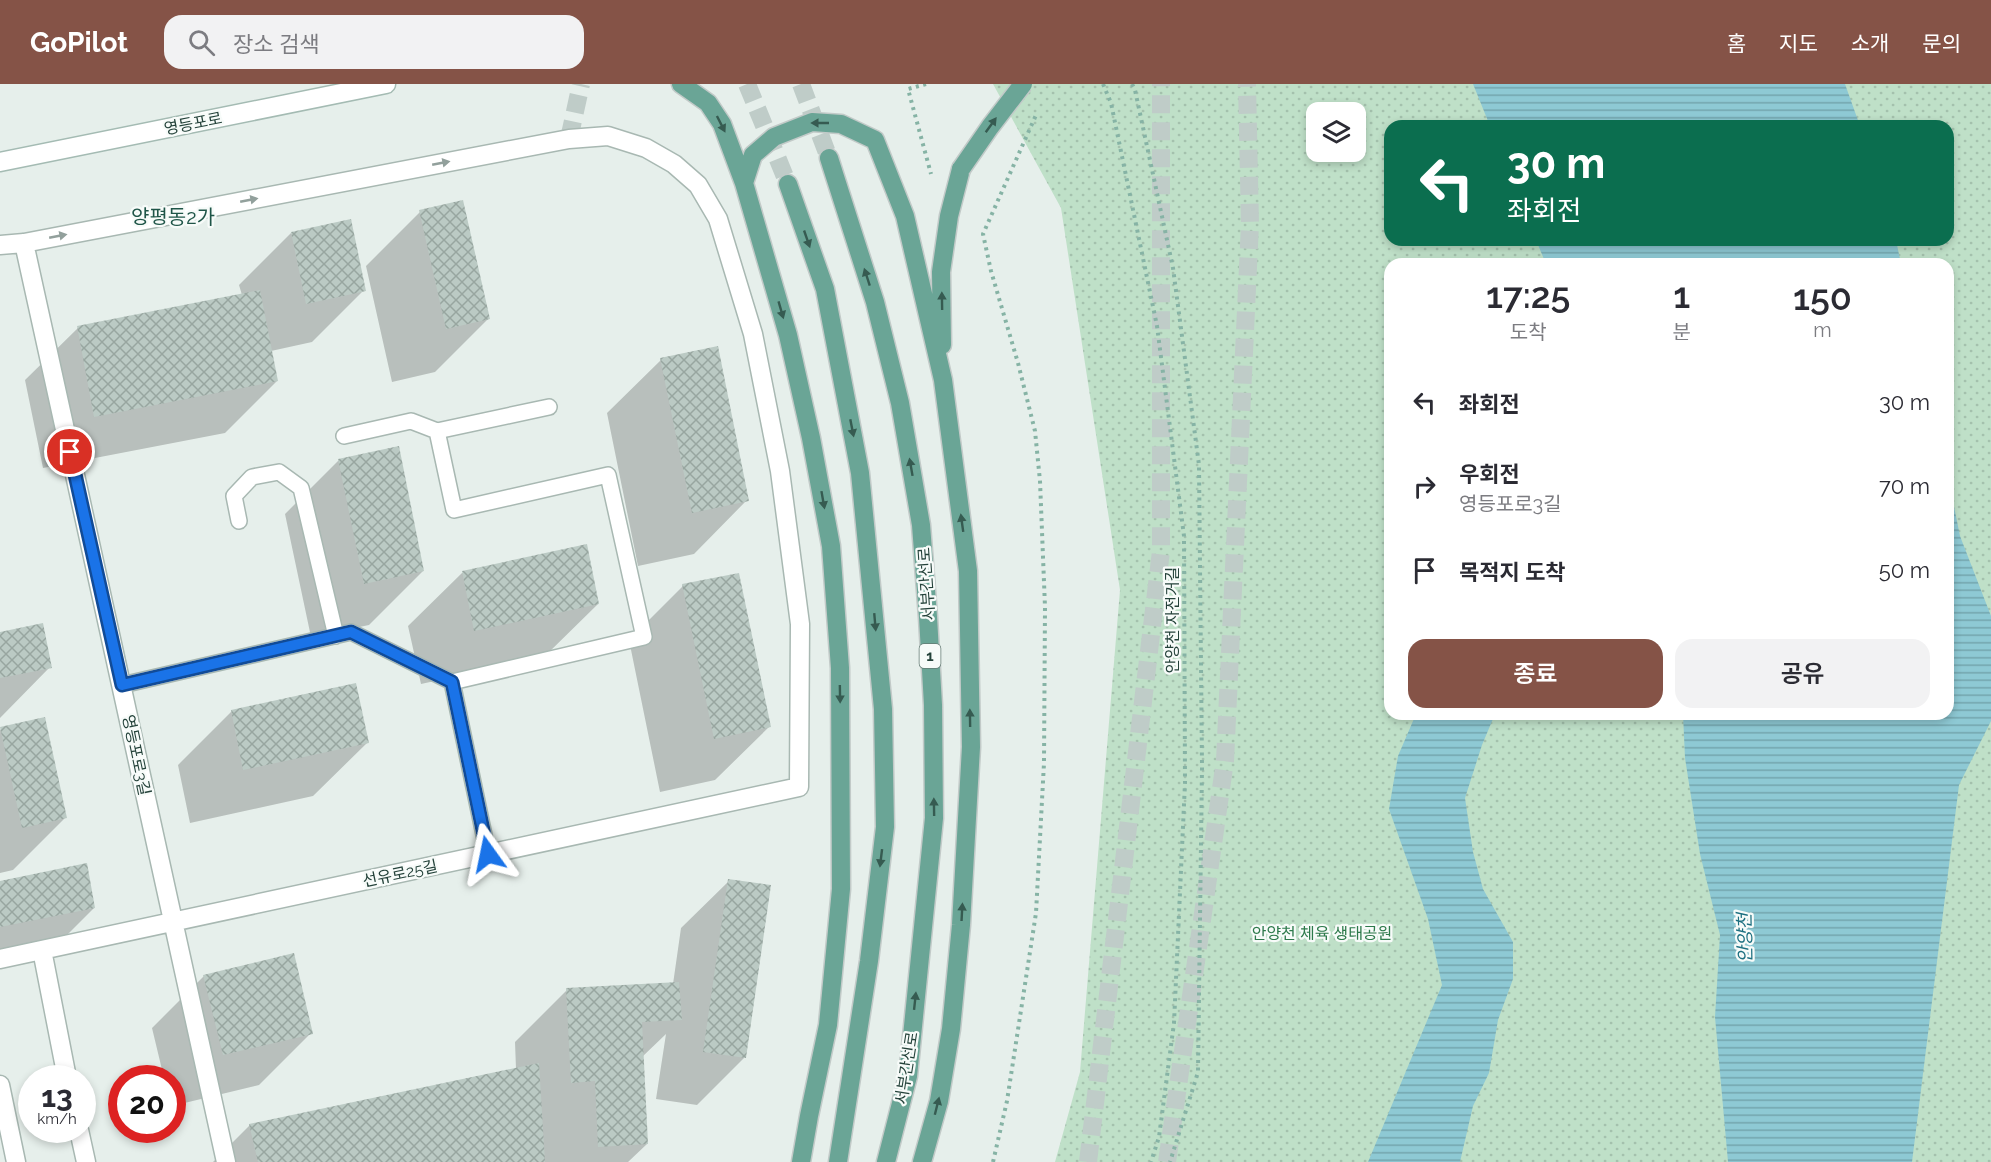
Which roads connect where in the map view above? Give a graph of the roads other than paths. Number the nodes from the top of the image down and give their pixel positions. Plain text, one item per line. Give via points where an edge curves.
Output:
1 (387, 84) edge
2 (681, 84) edge
3 (1023, 84) edge
4 (829, 158) tunnel mouth
5 (0, 162) edge
6 (744, 183) junction
7 (788, 184) tunnel mouth
8 (24, 243) junction
9 (0, 245) edge
10 (943, 380) junction
11 (549, 407) dead end
12 (436, 431) junction
13 (344, 436) dead end
14 (238, 521) dead end
15 (336, 636) junction
16 (452, 682) junction
17 (122, 685) junction
18 (488, 854) junction
19 (174, 922) junction
20 (42, 950) junction
21 (0, 959) edge
22 (64, 1065) edge
23 (0, 1085) edge
24 (82, 1143) edge
25 (16, 1162) edge
26 (86, 1162) edge
27 (226, 1162) edge
28 (801, 1162) edge
29 (838, 1162) edge
30 (886, 1162) edge
31 (922, 1162) edge

1 - 5 street, 영등포로
2 -> 6 main road via 708,103 722,124
10 -> 3 main road, bridge via 941,272 961,169
30 -> 4 main road, 서부간선로 / 1 via 908,1076 934,818 933,705 921,525 900,403 875,302
10 -> 6 main road via 904,216 875,140 841,124 812,122 774,137 753,155
6 -> 28 main road via 788,335 812,438 831,546 840,668 841,889 828,1025
7 -> 29 main road via 825,289 860,473 883,709 885,827
8 - 9 street
8 - 17 street, 영등포로3길
8 -> 18 street, 선유로25길 via 569,139 608,136 646,148 674,164 698,185 718,219 753,334 780,471 800,624 799,787
31 -> 10 main road via 939,1101 951,1029 971,747 968,571
11 - 12 lane
12 - 13 lane via 411,422
12 - 16 lane via 454,510 608,475 644,638
14 - 15 lane via 234,496 252,477 279,472 301,488
15 - 16 lane via 351,632
15 - 17 lane
16 - 18 lane
17 - 19 street, 영등포로3길
18 - 19 street, 선유로25길
19 - 20 street, 선유로25길
19 - 27 street, 영등포로3길
20 - 21 street, 선유로25길
20 - 22 street
23 - 25 street
24 - 26 street

